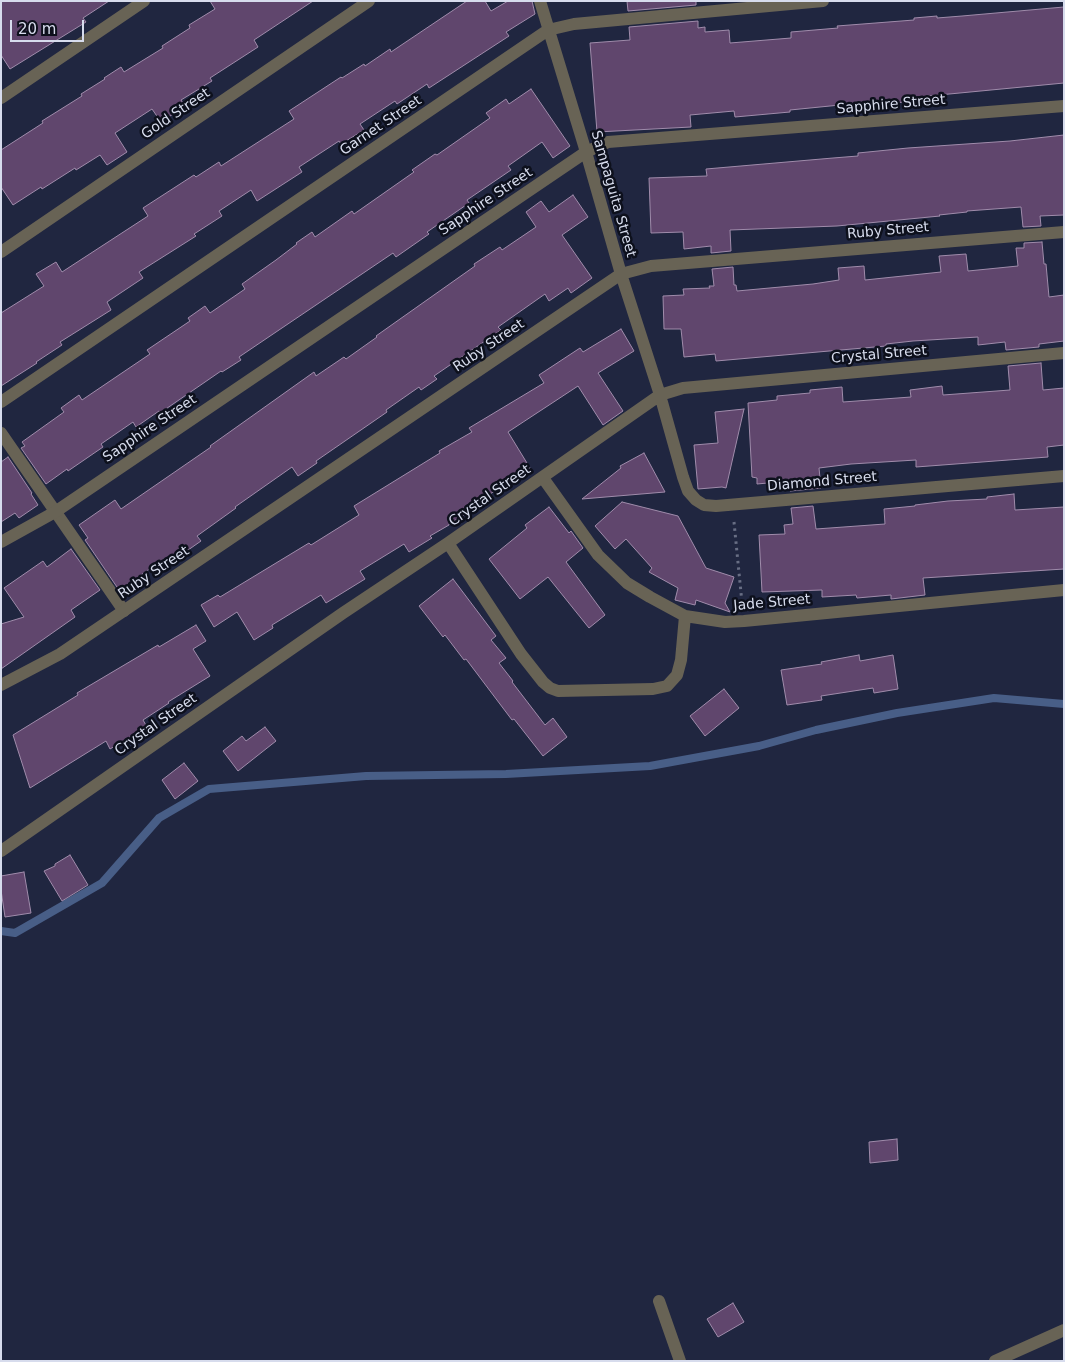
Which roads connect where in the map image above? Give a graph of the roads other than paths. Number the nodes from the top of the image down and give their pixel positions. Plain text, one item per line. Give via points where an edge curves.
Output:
1 (144, 1) edge
2 (369, 1) edge
3 (540, 1) edge
4 (823, 1) edge
5 (548, 30) junction
6 (1, 98) edge
7 (1064, 106) edge
8 (586, 152) junction
9 (1064, 232) edge
10 (1, 252) edge
11 (621, 274) junction
12 (1064, 353) edge
13 (660, 395) junction
14 (1, 402) edge
15 (1, 432) edge
16 (1064, 476) edge
17 (543, 478) junction
18 (55, 512) junction
19 (1, 542) edge
20 (448, 543) junction
21 (1064, 590) edge
22 (124, 611) junction
23 (685, 616) junction
24 (1, 685) edge
25 (1, 851) edge
26 (659, 1301) dead end
27 (1064, 1330) edge
28 (680, 1361) edge
29 (995, 1361) edge

1 - 6 street
2 - 10 street, Gold Street
3 - 5 street, Sampaguita Street
4 - 5 street, Garnet Street via 574,24
5 - 8 street, Sampaguita Street
5 - 14 street, Garnet Street
7 - 8 street, Sapphire Street via 608,142
8 - 11 street, Sampaguita Street
8 - 18 street, Sapphire Street
9 - 11 street, Ruby Street via 650,266
11 - 13 street, Sampaguita Street
11 - 22 street, Ruby Street
12 - 13 street, Crystal Street via 683,388
13 - 16 street, Diamond Street via 688,491 704,505
13 - 17 street, Crystal Street
15 - 18 street
17 - 20 street, Crystal Street
17 - 23 street, Jade Street via 598,554 626,583
18 - 19 street, Sapphire Street
18 - 22 street
20 - 23 street via 522,654 543,682 558,692 667,686 676,676
20 - 25 street, Crystal Street
21 - 23 street, Jade Street via 744,621 725,622
22 - 24 street, Ruby Street via 60,654
26 - 28 street
27 - 29 street

